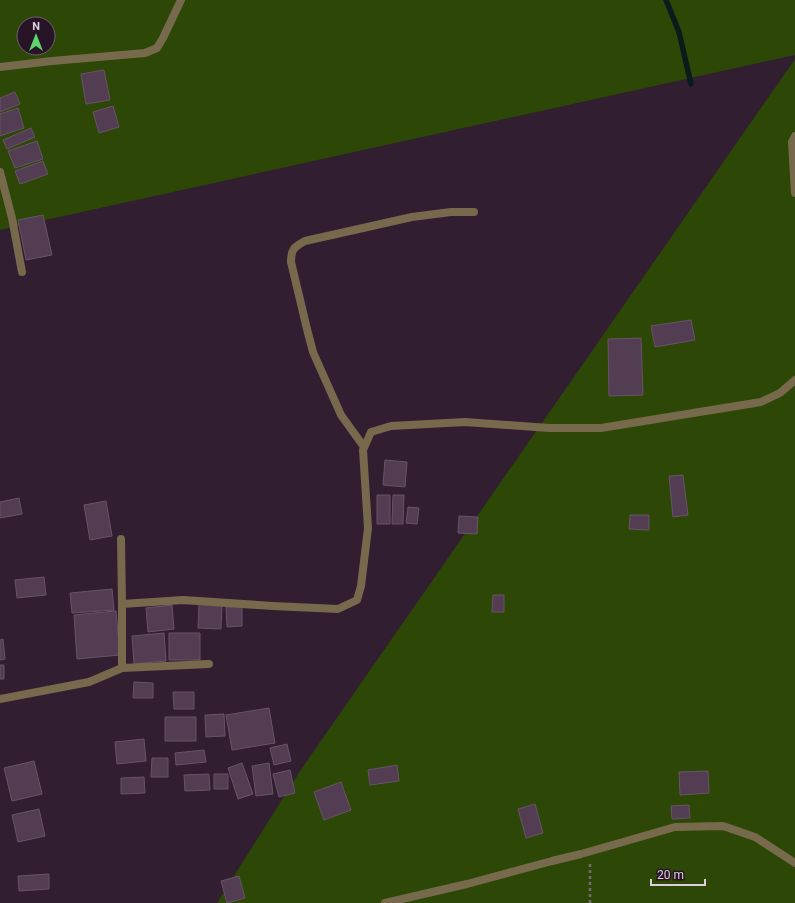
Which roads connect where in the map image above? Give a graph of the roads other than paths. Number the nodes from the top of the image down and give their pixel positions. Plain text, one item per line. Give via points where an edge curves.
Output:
1 (181, 0) edge
2 (0, 67) edge
3 (795, 136) edge
4 (0, 172) edge
5 (795, 193) edge
6 (474, 212) dead end
7 (22, 272) dead end
8 (795, 380) edge
9 (364, 447) junction
10 (121, 539) dead end
11 (122, 604) junction
12 (209, 664) dead end
13 (122, 668) junction
14 (0, 699) edge
15 (795, 863) edge
16 (385, 903) edge

1 - 2 street via 157,48 145,53
3 - 5 street via 792,142
4 - 7 street
6 - 9 street via 412,217 305,241 295,247 290,254 313,352 341,415
8 - 9 street via 780,393 762,402 601,428 549,428 465,422 391,426 371,432
9 - 11 street via 368,528 357,600 338,608 183,600
10 - 11 street
11 - 13 street
12 - 13 street
13 - 14 street via 89,682
15 - 16 street via 755,837 723,826 675,827 467,884

